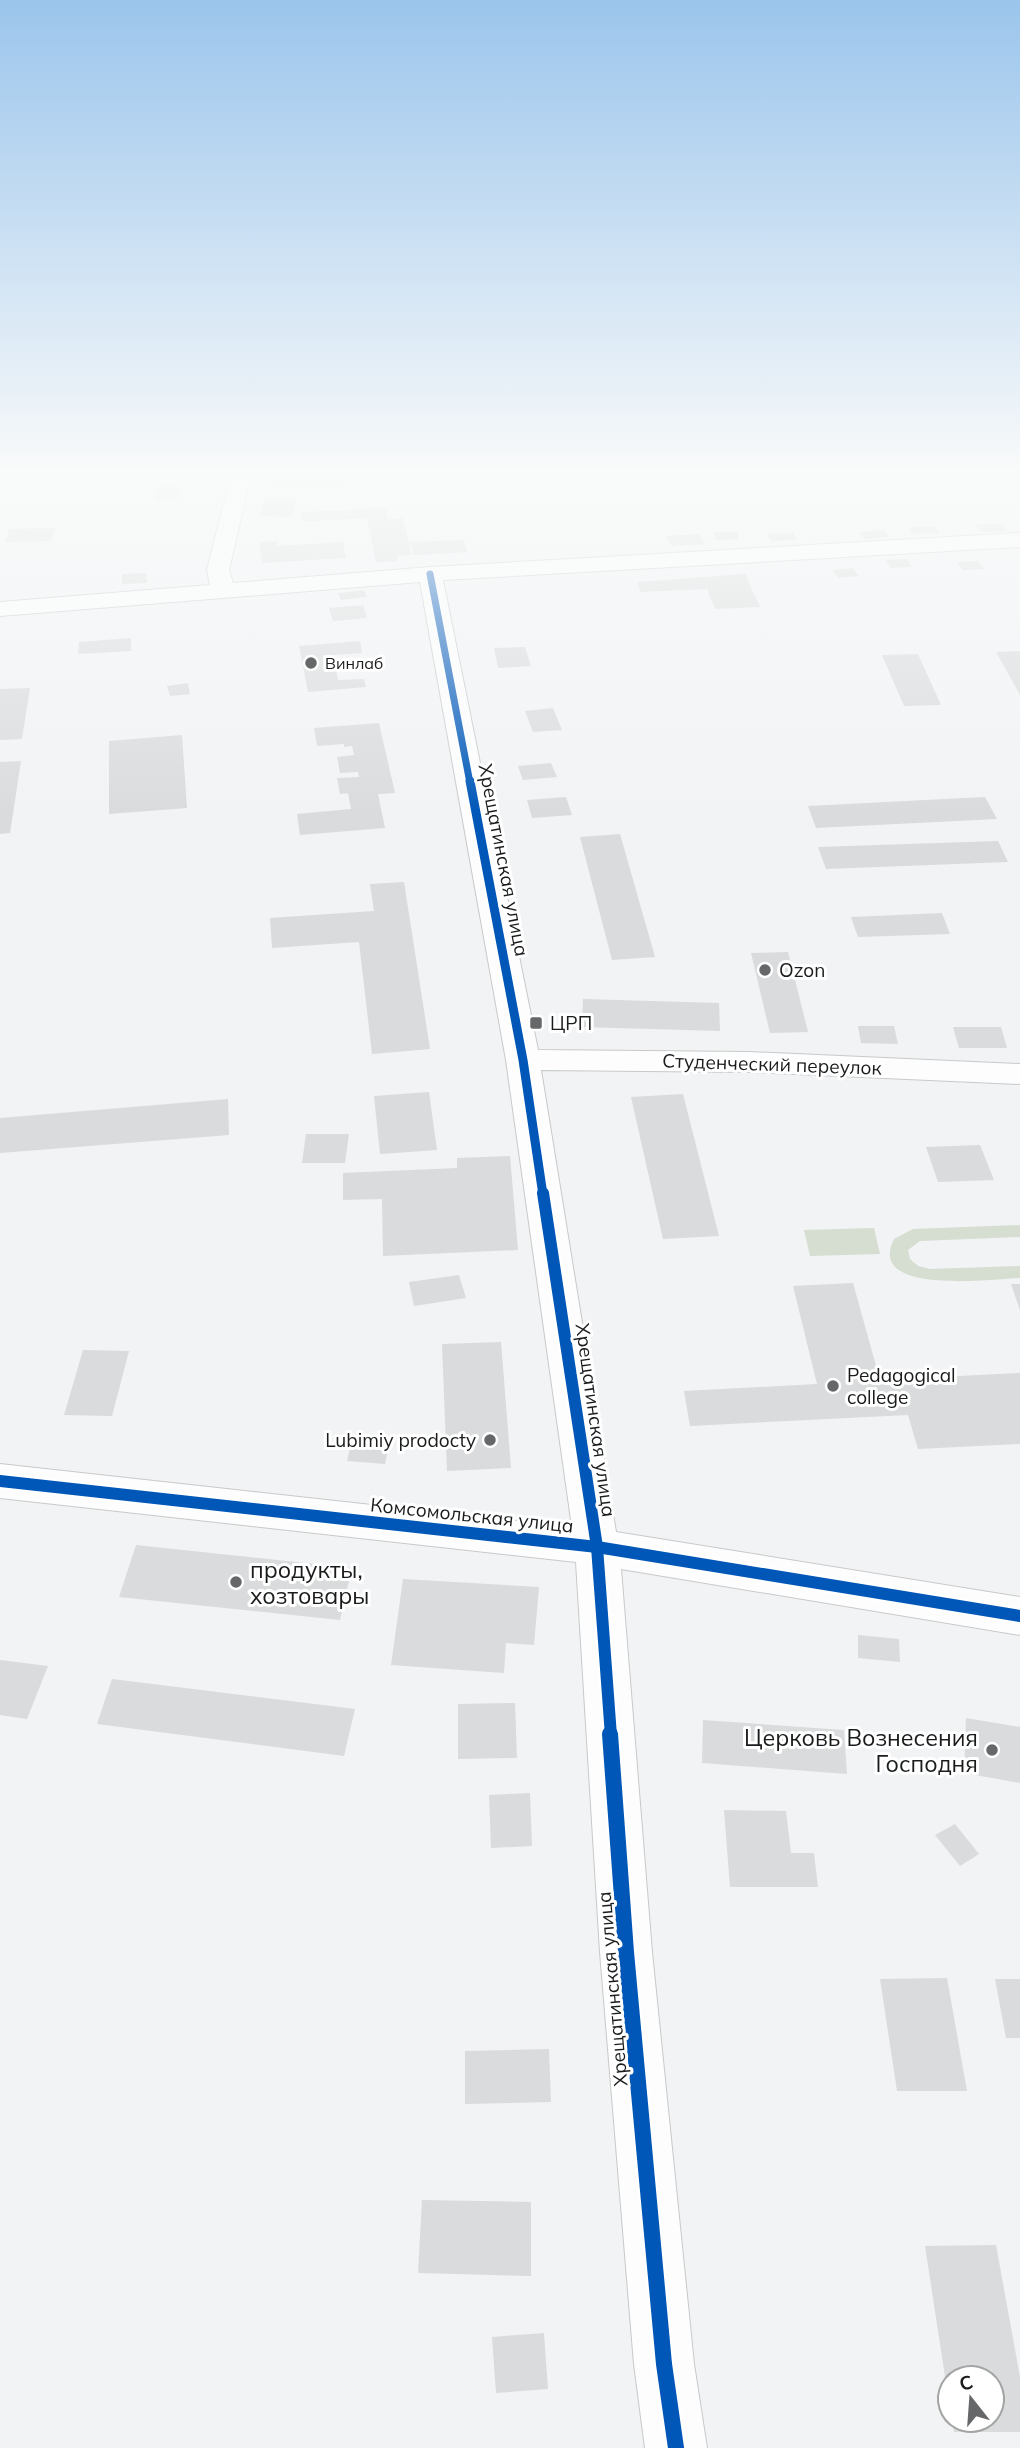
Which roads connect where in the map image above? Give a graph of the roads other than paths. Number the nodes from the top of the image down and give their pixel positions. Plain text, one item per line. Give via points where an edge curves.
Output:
1 (222, 584) edge
2 (298, 584) edge
3 (432, 584) edge
4 (223, 590) junction
5 (0, 609) edge
6 (523, 1060) junction
7 (1020, 1074) edge
8 (0, 1481) edge
9 (597, 1547) junction
10 (1020, 1616) edge
11 (676, 2448) edge

1 - 4 street
2 - 4 street
3 - 6 street, Хрещатинская улица
4 - 5 street
6 - 7 street, Студенческий переулок via 749,1062
6 - 9 street, Хрещатинская улица
8 - 9 street, Комсомольская улица
9 - 10 street, Комсомольская улица
9 - 11 street, Хрещатинская улица via 626,1952 664,2364

